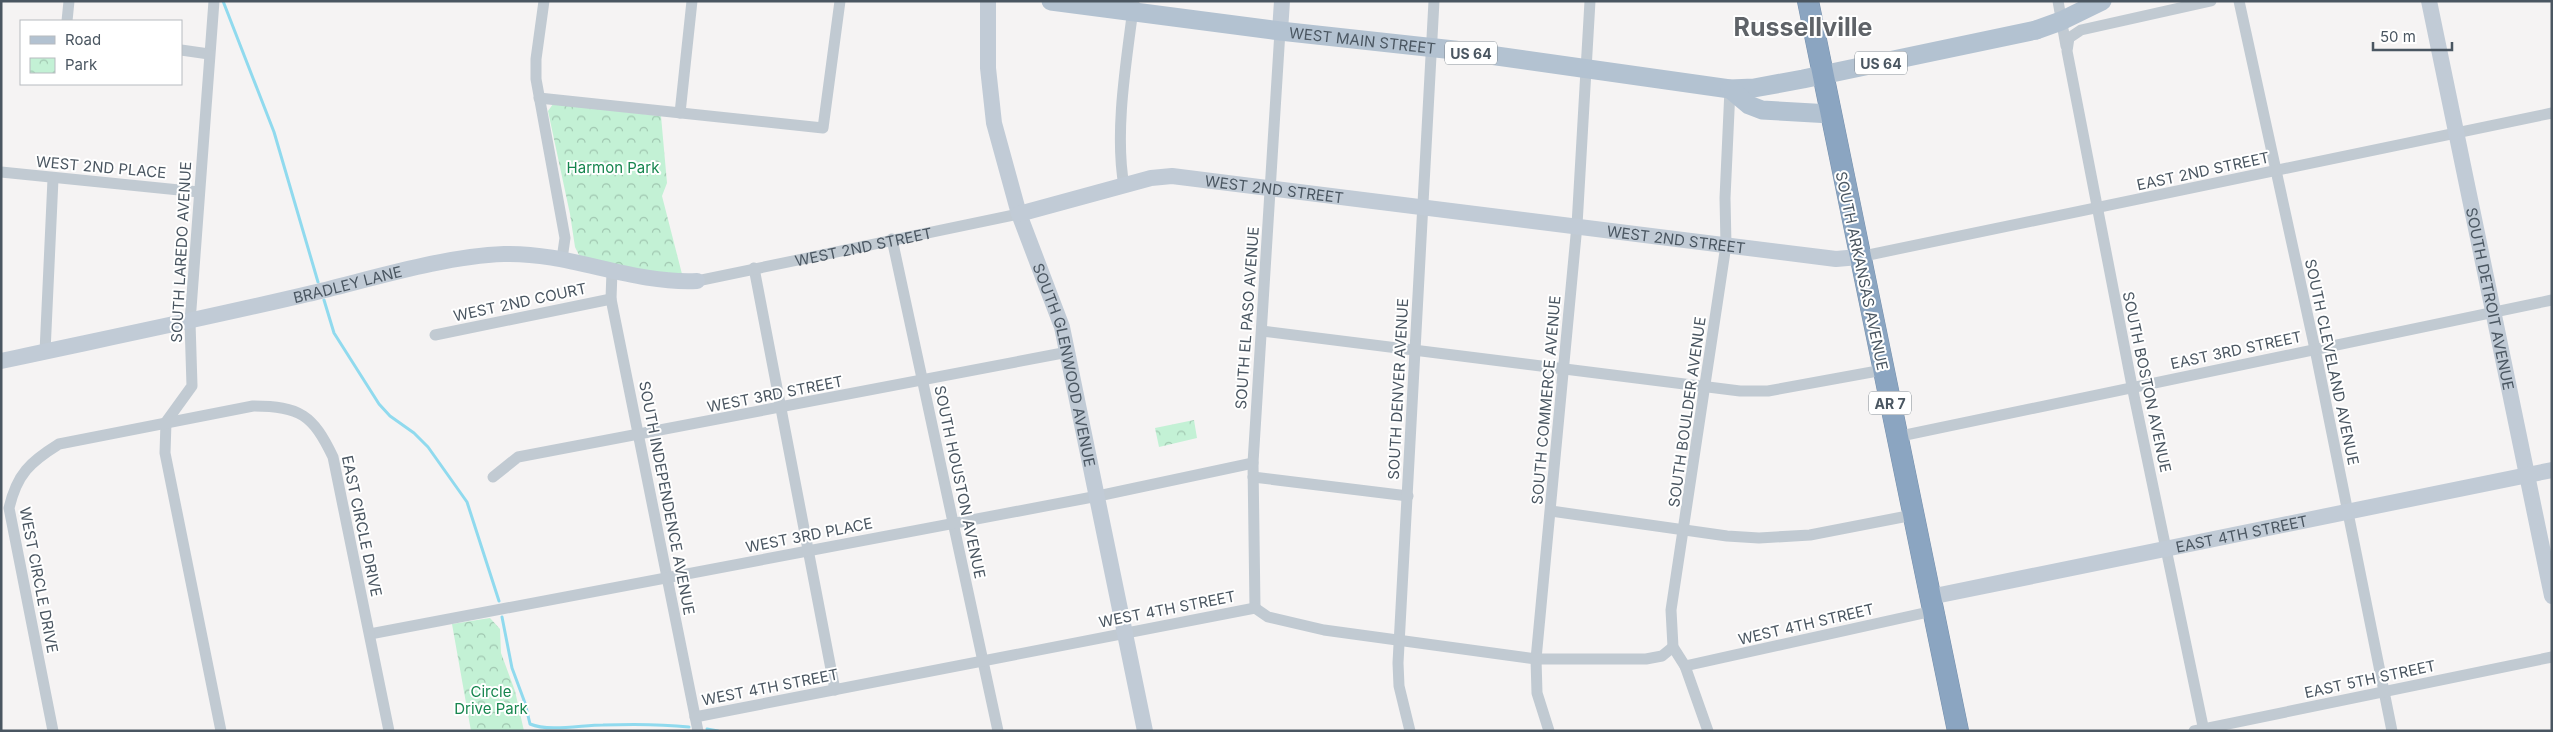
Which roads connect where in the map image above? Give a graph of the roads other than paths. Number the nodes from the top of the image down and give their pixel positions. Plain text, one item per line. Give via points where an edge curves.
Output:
1 (69, 1) edge
2 (214, 1) edge
3 (544, 1) edge
4 (692, 1) edge
5 (840, 1) edge
6 (988, 1) edge
7 (1051, 1) edge
8 (1282, 1) edge
9 (1434, 1) edge
10 (1590, 1) edge
11 (1808, 1) edge
12 (2058, 1) edge
13 (2102, 1) edge
14 (2211, 1) edge
15 (2239, 1) edge
16 (2429, 1) edge
17 (2168, 6) edge
18 (1133, 7) edge
19 (67, 20) edge
20 (1280, 31) junction
21 (1431, 48) junction
22 (182, 50) edge
23 (2067, 51) junction
24 (209, 54) junction
25 (1586, 70) junction
26 (1823, 75) junction
27 (1730, 89) junction
28 (539, 98) junction
29 (680, 113) junction
30 (1831, 114) junction
31 (2552, 114) edge
32 (2455, 134) junction
33 (2275, 171) junction
34 (1, 172) edge
35 (53, 178) junction
36 (1124, 186) junction
37 (1271, 189) junction
38 (199, 192) junction
39 (1423, 205) junction
40 (2096, 209) junction
41 (1019, 214) junction
42 (1577, 225) junction
43 (892, 239) junction
44 (1726, 245) junction
45 (1859, 257) junction
46 (562, 259) junction
47 (754, 268) junction
48 (612, 272) junction
49 (697, 281) joint
50 (611, 299) junction
51 (2552, 300) edge
52 (2492, 312) junction
53 (190, 322) junction
54 (1262, 331) junction
55 (435, 335) dead end
56 (2315, 349) junction
57 (1416, 350) junction
58 (45, 352) junction
59 (1068, 352) junction
60 (1, 361) edge
61 (1562, 368) junction
62 (1883, 370) junction
63 (923, 381) junction
64 (2132, 386) junction
65 (1706, 387) junction
66 (780, 408) junction
67 (166, 422) junction
68 (639, 435) junction
69 (1896, 436) junction
70 (1253, 464) junction
71 (2552, 470) edge
72 (2527, 475) junction
73 (493, 477) dead end
74 (1253, 477) junction
75 (1098, 496) junction
76 (1408, 496) junction
77 (1551, 511) junction
78 (2349, 512) junction
79 (1913, 516) junction
80 (953, 522) junction
81 (1684, 530) junction
82 (2167, 549) junction
83 (809, 550) junction
84 (668, 577) junction
85 (2552, 596) edge
86 (1931, 604) junction
87 (1255, 608) junction
88 (1127, 633) junction
89 (370, 634) junction
90 (1400, 640) junction
91 (1673, 647) junction
92 (2552, 657) edge
93 (1536, 659) junction
94 (983, 661) junction
95 (1685, 666) junction
96 (835, 690) junction
97 (2384, 692) junction
98 (696, 717) junction
99 (2200, 730) edge
100 (53, 731) edge
101 (221, 731) edge
102 (389, 731) edge
103 (698, 731) edge
104 (998, 731) edge
105 (1145, 731) edge
106 (1410, 731) edge
107 (1550, 731) edge
108 (1708, 731) edge
109 (1958, 731) edge
110 (2392, 731) edge

1 - 19 street
2 - 24 street, SOUTH LAREDO AVENUE
3 - 28 street via 536,59
4 - 29 street
5 - 29 street via 823,128
6 - 41 street, SOUTH GLENWOOD AVENUE via 988,68 994,123
7 - 18 main road, WEST MAIN STREET / US 64
8 - 20 street
9 - 21 street, SOUTH DENVER AVENUE
10 - 25 street, SOUTH COMMERCE AVENUE
11 - 26 highway, AR 7
12 - 23 street
13 - 26 main road, US 64, bridge via 2036,30
14 - 17 street
15 - 33 street, SOUTH CLEVELAND AVENUE
16 - 32 street, SOUTH DETROIT AVENUE
17 - 23 street, SOUTH BOSTON AVENUE via 2081,30 2069,38
18 - 20 main road, WEST MAIN STREET / US 64
18 - 36 street via 1121,122
20 - 21 main road, WEST MAIN STREET / US 64
20 - 37 street, SOUTH EL PASO AVENUE
21 - 25 main road, WEST MAIN STREET / US 64
21 - 39 street, SOUTH DENVER AVENUE
22 - 24 street
23 - 40 street, SOUTH BOSTON AVENUE
24 - 38 street, SOUTH LAREDO AVENUE
25 - 27 main road, WEST MAIN STREET / US 64
25 - 42 street, SOUTH COMMERCE AVENUE
26 - 27 main road, WEST MAIN STREET / US 64 via 1754,88
26 - 30 highway, SOUTH ARKANSAS AVENUE / AR 7
27 - 30 main road via 1749,105 1762,110
27 - 44 street, SOUTH BOULDER AVENUE
28 - 29 street
28 - 46 street via 565,238
30 - 45 highway, SOUTH ARKANSAS AVENUE / AR 7
31 - 32 street, EAST 2ND STREET
32 - 33 street, EAST 2ND STREET
32 - 52 street, SOUTH DETROIT AVENUE
33 - 40 street, EAST 2ND STREET
33 - 56 street, SOUTH CLEVELAND AVENUE
34 - 35 street, WEST 2ND PLACE
35 - 38 street, WEST 2ND PLACE
35 - 58 street
36 - 37 street, WEST 2ND STREET via 1172,176
36 - 41 street, WEST 2ND STREET
37 - 39 street, WEST 2ND STREET
37 - 54 street, SOUTH EL PASO AVENUE
38 - 53 street, SOUTH LAREDO AVENUE
39 - 42 street, WEST 2ND STREET
39 - 57 street, SOUTH DENVER AVENUE
40 - 45 street, EAST 2ND STREET
40 - 64 street, SOUTH BOSTON AVENUE
41 - 43 street, WEST 2ND STREET
41 - 59 street, SOUTH GLENWOOD AVENUE via 1062,327
42 - 44 street, WEST 2ND STREET
42 - 61 street, SOUTH COMMERCE AVENUE
43 - 47 street, WEST 2ND STREET
43 - 63 street, SOUTH HOUSTON AVENUE
44 - 45 street, WEST 2ND STREET via 1836,259
44 - 65 street, SOUTH BOULDER AVENUE
45 - 62 highway, SOUTH ARKANSAS AVENUE / AR 7
46 - 48 street, BRADLEY LANE
46 - 53 street, BRADLEY LANE via 528,254 472,257
47 - 49 street, WEST 2ND STREET
47 - 66 street
48 - 49 street, BRADLEY LANE via 656,281
48 - 50 street, SOUTH INDEPENDENCE AVENUE
50 - 55 street, WEST 2ND COURT
50 - 68 street, SOUTH INDEPENDENCE AVENUE
51 - 52 street, EAST 3RD STREET
52 - 56 street, EAST 3RD STREET
52 - 72 street, SOUTH DETROIT AVENUE
53 - 58 street, BRADLEY LANE
53 - 67 street, SOUTH LAREDO AVENUE via 192,386
54 - 57 street
54 - 70 street, SOUTH EL PASO AVENUE
56 - 64 street, EAST 3RD STREET
56 - 78 street, SOUTH CLEVELAND AVENUE
57 - 61 street
57 - 76 street, SOUTH DENVER AVENUE
58 - 60 street, BRADLEY LANE
59 - 63 street, WEST 3RD STREET
59 - 75 street, SOUTH GLENWOOD AVENUE
61 - 65 street
61 - 77 street, SOUTH COMMERCE AVENUE
62 - 65 street via 1768,392
62 - 69 highway, SOUTH ARKANSAS AVENUE / AR 7
63 - 66 street, WEST 3RD STREET
63 - 80 street, SOUTH HOUSTON AVENUE
64 - 69 street, EAST 3RD STREET
64 - 82 street, SOUTH BOSTON AVENUE
65 - 81 street, SOUTH BOULDER AVENUE
66 - 68 street, WEST 3RD STREET
66 - 83 street
67 - 89 street, EAST CIRCLE DRIVE via 253,406 277,406 298,412 313,422 333,457
67 - 100 street, WEST CIRCLE DRIVE via 60,444 33,461 14,486 8,508
67 - 101 street via 164,453
68 - 73 street, WEST 3RD STREET via 518,457
68 - 84 street, SOUTH INDEPENDENCE AVENUE
69 - 79 highway, SOUTH ARKANSAS AVENUE / AR 7
70 - 74 street, SOUTH EL PASO AVENUE
70 - 75 street, WEST 3RD PLACE
71 - 72 street, EAST 4TH STREET
72 - 78 street, EAST 4TH STREET
72 - 85 street, SOUTH DETROIT AVENUE
74 - 76 street
74 - 87 street, SOUTH EL PASO AVENUE
75 - 80 street, WEST 3RD PLACE
75 - 88 street, SOUTH GLENWOOD AVENUE
76 - 90 street, SOUTH DENVER AVENUE
77 - 81 street
77 - 93 street, SOUTH COMMERCE AVENUE
78 - 82 street, EAST 4TH STREET
78 - 97 street, SOUTH CLEVELAND AVENUE
79 - 81 street via 1810,535 1759,538
79 - 86 highway, SOUTH ARKANSAS AVENUE / AR 7
80 - 83 street, WEST 3RD PLACE
80 - 94 street, SOUTH HOUSTON AVENUE
81 - 91 street, SOUTH BOULDER AVENUE via 1671,610
82 - 86 street, EAST 4TH STREET
82 - 99 street, SOUTH BOSTON AVENUE
83 - 84 street, WEST 3RD PLACE
83 - 96 street
84 - 89 street, WEST 3RD PLACE
84 - 98 street, SOUTH INDEPENDENCE AVENUE
86 - 95 street, WEST 4TH STREET
86 - 109 highway, SOUTH ARKANSAS AVENUE / AR 7
87 - 88 street, WEST 4TH STREET
87 - 90 street, WEST 4TH STREET via 1268,616 1324,630
88 - 94 street, WEST 4TH STREET
88 - 105 street, SOUTH GLENWOOD AVENUE
89 - 102 street, EAST CIRCLE DRIVE
90 - 93 street, WEST 4TH STREET
90 - 106 street, SOUTH DENVER AVENUE via 1398,686
91 - 93 street, WEST 4TH STREET via 1662,656 1646,659
91 - 95 street, SOUTH BOULDER AVENUE
92 - 97 street, EAST 5TH STREET
93 - 107 street, SOUTH COMMERCE AVENUE via 1537,693
94 - 96 street, WEST 4TH STREET
94 - 104 street, SOUTH HOUSTON AVENUE
95 - 108 street, SOUTH BOULDER AVENUE
96 - 98 street, WEST 4TH STREET
97 - 99 street, EAST 5TH STREET
97 - 110 street, SOUTH CLEVELAND AVENUE
98 - 103 street, SOUTH INDEPENDENCE AVENUE

